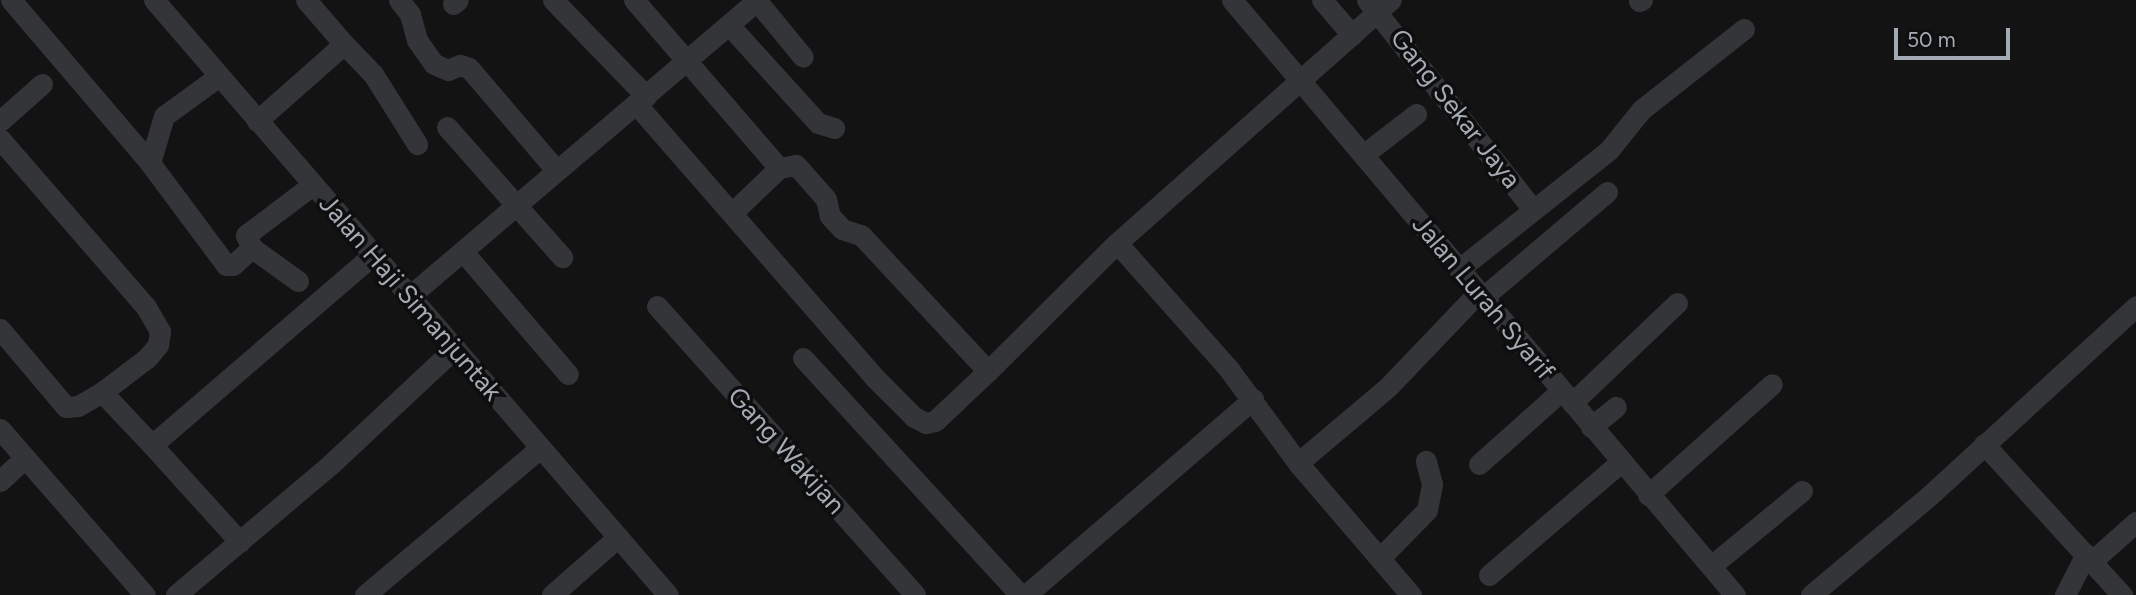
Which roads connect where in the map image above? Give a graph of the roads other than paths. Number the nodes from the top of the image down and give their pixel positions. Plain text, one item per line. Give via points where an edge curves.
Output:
1 (11, 0) edge
2 (154, 0) edge
3 (306, 0) edge
4 (400, 0) edge
5 (553, 0) edge
6 (634, 0) edge
7 (1232, 0) edge
8 (1322, 0) edge
9 (758, 1) edge
10 (1378, 4) edge
11 (729, 25) junction
12 (1744, 29) dead end
13 (1352, 35) junction
14 (344, 44) junction
15 (803, 57) dead end
16 (685, 62) junction
17 (219, 76) junction
18 (1303, 82) junction
19 (42, 84) dead end
20 (641, 100) junction
21 (1416, 114) dead end
22 (0, 121) edge
23 (257, 121) junction
24 (447, 127) dead end
25 (834, 128) dead end
26 (0, 139) edge
27 (417, 144) dead end
28 (1363, 155) junction
29 (150, 163) junction
30 (779, 168) junction
31 (556, 170) junction
32 (311, 186) junction
33 (1607, 192) dead end
34 (517, 206) junction
35 (1532, 208) junction
36 (732, 212) junction
37 (1117, 243) junction
38 (252, 248) junction
39 (465, 254) junction
40 (372, 256) junction
41 (562, 257) dead end
42 (1459, 270) junction
43 (298, 281) dead end
44 (412, 294) junction
45 (1480, 296) junction
46 (1677, 303) dead end
47 (657, 306) dead end
48 (2136, 306) edge
49 (0, 329) edge
50 (455, 348) junction
51 (803, 358) dead end
52 (988, 372) junction
53 (568, 374) dead end
54 (1772, 384) dead end
55 (102, 392) junction
56 (1566, 397) junction
57 (1253, 400) junction
58 (1616, 407) dead end
59 (1591, 427) junction
60 (0, 429) edge
61 (1984, 444) junction
62 (152, 445) junction
63 (540, 448) junction
64 (25, 458) junction
65 (1426, 461) dead end
66 (1620, 462) junction
67 (1298, 463) junction
68 (1479, 464) dead end
69 (0, 481) edge
70 (1802, 491) dead end
71 (1648, 495) junction
72 (2136, 522) edge
73 (618, 537) junction
74 (240, 542) junction
75 (2089, 557) junction
76 (1380, 558) junction
77 (1711, 566) junction
78 (1489, 575) dead end
79 (145, 595) edge
80 (176, 595) edge
81 (365, 595) edge
82 (552, 595) edge
83 (668, 595) edge
84 (915, 595) edge
85 (1020, 595) edge
86 (1026, 595) edge
87 (1411, 595) edge
88 (1734, 595) edge
89 (1811, 595) edge
90 (2065, 595) edge
91 (2122, 595) edge

1 - 29 street
2 - 17 street, Jalan Haji Simanjuntak
3 - 14 street
4 - 31 street via 410,14 417,40 434,64 442,69 469,68
5 - 20 street
6 - 16 street
7 - 18 street, Jalan Lurah Syarif
8 - 13 street
9 - 11 street
9 - 15 street
10 - 13 street
10 - 35 street, Gang Sekar Jaya
11 - 16 street
11 - 25 street via 818,123
12 - 35 street via 1641,110 1609,150
13 - 18 street
14 - 23 street
14 - 27 street via 373,74
16 - 20 street
16 - 30 street
17 - 23 street, Jalan Haji Simanjuntak
17 - 29 street via 160,121
18 - 28 street, Jalan Lurah Syarif
18 - 37 street
19 - 22 street
20 - 31 street
20 - 36 street
21 - 28 street
23 - 32 street, Jalan Haji Simanjuntak
24 - 34 street
26 - 55 street via 146,307 160,331 158,345 147,358
28 - 42 street, Jalan Lurah Syarif
29 - 38 street via 226,265 233,265
30 - 36 street
30 - 52 street via 796,165 826,199 830,216 842,229 860,235
31 - 34 street
32 - 38 street via 250,229 246,235
32 - 40 street, Jalan Haji Simanjuntak
33 - 45 street
34 - 39 street
34 - 41 street
35 - 42 street
36 - 52 street via 866,368 920,421 935,421
37 - 52 street
37 - 57 street
38 - 43 street
39 - 44 street
39 - 53 street
40 - 44 street, Jalan Haji Simanjuntak
40 - 62 street
42 - 45 street, Jalan Lurah Syarif
44 - 50 street, Jalan Haji Simanjuntak
45 - 56 street, Jalan Lurah Syarif
45 - 67 street via 1389,386
46 - 56 street
47 - 84 street, Gang Wakijan
48 - 61 street
49 - 55 street via 66,407 78,407
50 - 63 street, Jalan Haji Simanjuntak
50 - 74 street
51 - 85 street
54 - 71 street
55 - 62 street
56 - 59 street, Jalan Lurah Syarif
56 - 68 street
57 - 67 street
57 - 86 street
58 - 59 street
59 - 66 street, Jalan Lurah Syarif
60 - 64 street
61 - 75 street
61 - 89 street
62 - 74 street
63 - 73 street, Jalan Haji Simanjuntak
63 - 81 street
64 - 69 street
64 - 79 street
65 - 76 street via 1433,484 1427,510
66 - 71 street, Jalan Lurah Syarif
66 - 78 street
67 - 76 street
70 - 77 street
71 - 77 street, Jalan Lurah Syarif
72 - 75 street
73 - 82 street
73 - 83 street, Jalan Haji Simanjuntak
74 - 80 street
75 - 90 street
75 - 91 street
76 - 87 street
77 - 88 street, Jalan Lurah Syarif

